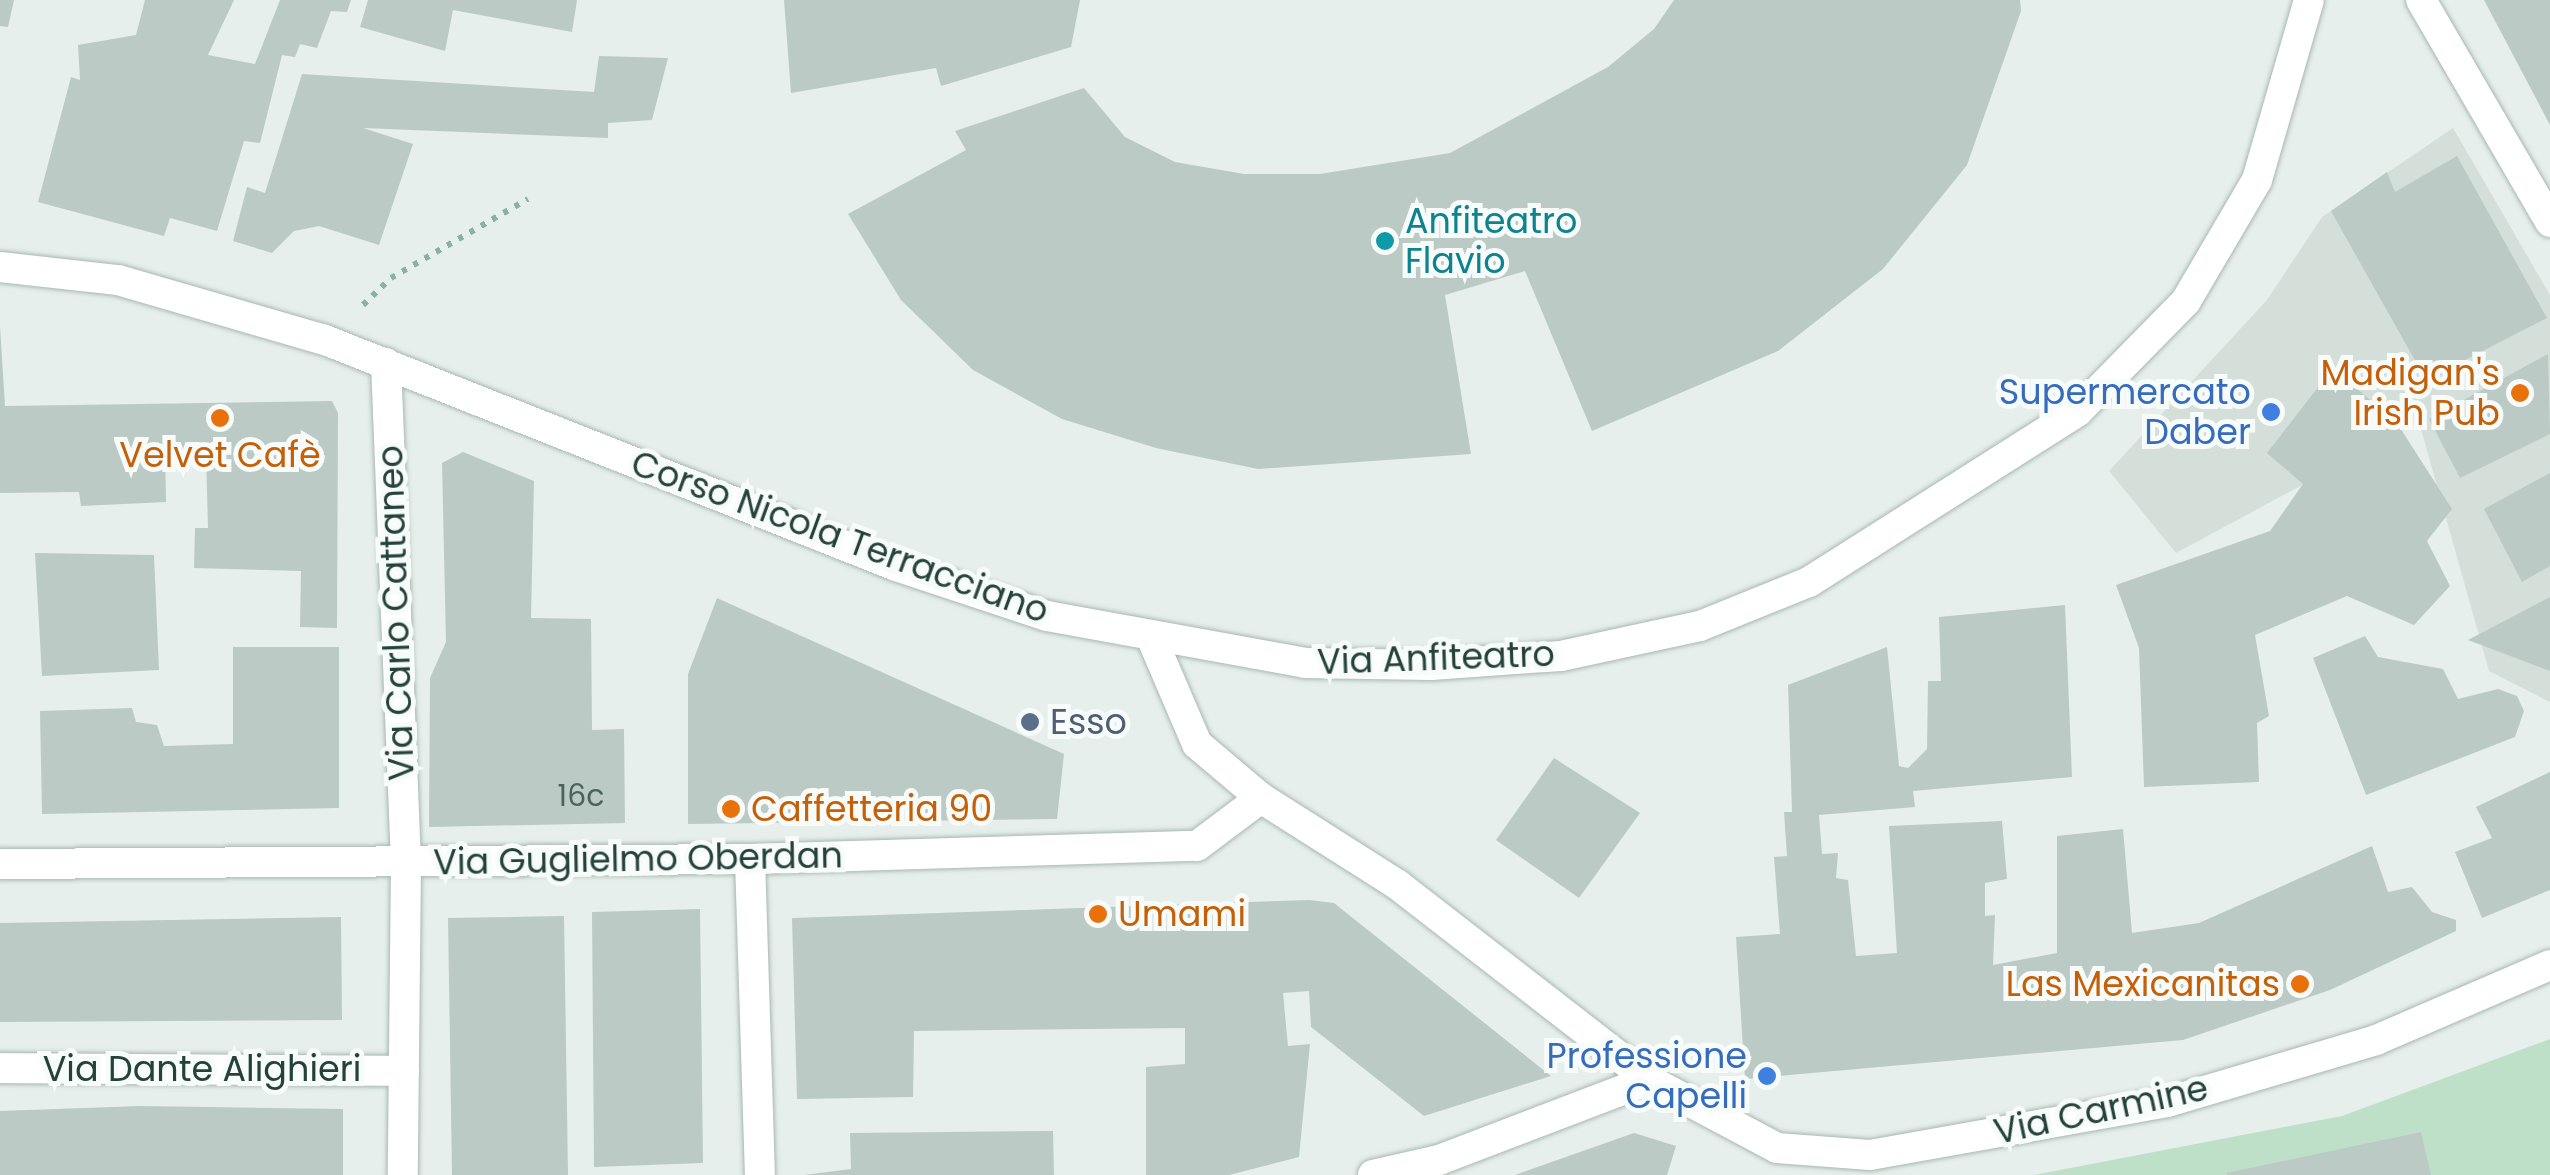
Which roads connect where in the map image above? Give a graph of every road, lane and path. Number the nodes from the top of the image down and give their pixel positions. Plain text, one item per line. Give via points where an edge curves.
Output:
1 (2309, 0) edge
2 (2422, 0) edge
3 (528, 199) dead end
4 (2550, 222) edge
5 (0, 267) edge
6 (325, 340) junction
7 (386, 362) junction
8 (1152, 639) junction
9 (1261, 798) junction
10 (750, 859) junction
11 (406, 863) junction
12 (0, 864) edge
13 (2550, 964) edge
14 (0, 1068) edge
15 (404, 1071) junction
16 (1649, 1080) junction
17 (403, 1175) edge
18 (760, 1175) edge
19 (1373, 1175) edge

1 - 8 street, Via Anfiteatro via 2258,180 2186,301 2078,411 1809,582 1700,626 1560,656 1431,665 1305,663
2 - 4 street
3 - 6 path via 391,278
5 - 6 street, Corso Nicola Terracciano via 118,280
6 - 7 street, Corso Nicola Terracciano
7 - 8 street, Corso Nicola Terracciano via 896,566 1047,616
7 - 11 street, Via Carlo Cattaneo
8 - 9 street via 1197,744
9 - 10 street, Via Guglielmo Oberdan via 1197,846
9 - 16 street via 1398,885
10 - 11 street, Via Guglielmo Oberdan
10 - 18 street
11 - 12 street, Via Guglielmo Oberdan
11 - 15 street, Via Dante Alighieri
13 - 16 street, Via Carmine via 2376,1040 2166,1102 1870,1155 1776,1148
14 - 15 street, Via Dante Alighieri
15 - 17 street, Via Dante Alighieri
16 - 19 street via 1440,1160

